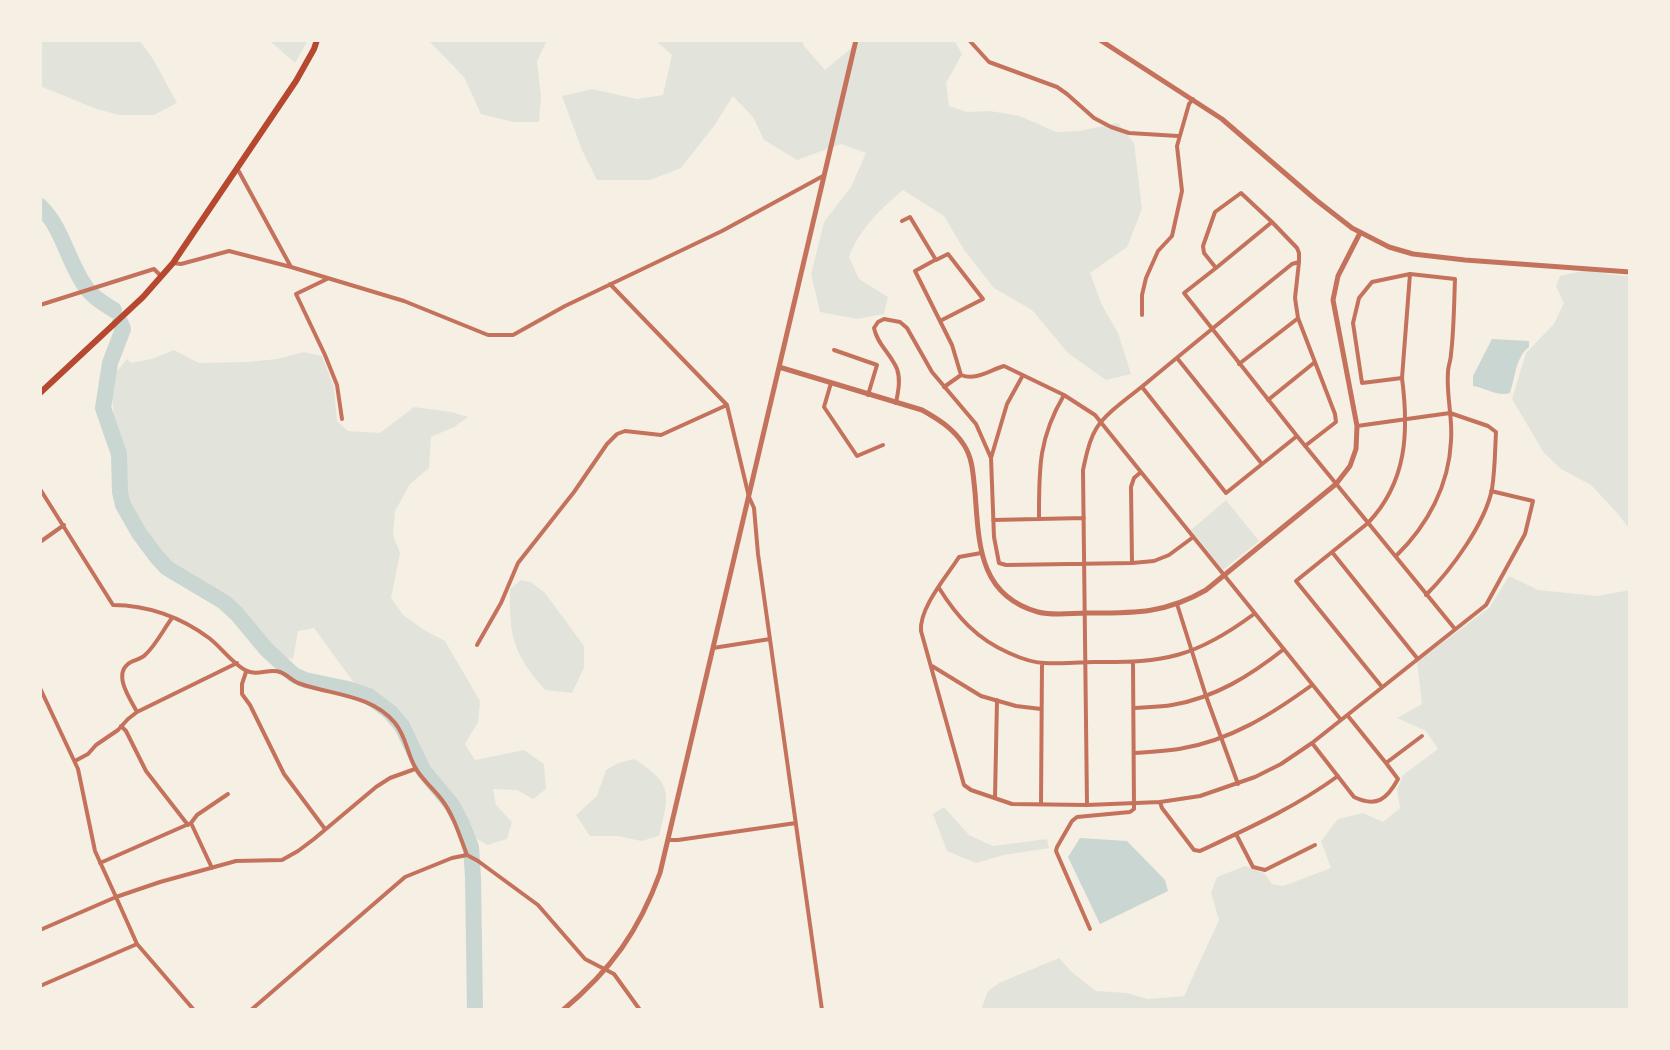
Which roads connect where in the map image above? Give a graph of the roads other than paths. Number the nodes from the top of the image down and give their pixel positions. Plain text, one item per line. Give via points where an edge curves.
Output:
1 (317, 40) edge
2 (856, 40) edge
3 (969, 40) edge
4 (1102, 41) edge
5 (1193, 99) junction
6 (1178, 136) junction
7 (237, 168) junction
8 (825, 175) junction
9 (902, 221) dead end
10 (1272, 222) junction
11 (1360, 233) junction
12 (936, 260) junction
13 (1299, 262) junction
14 (173, 263) junction
15 (291, 267) junction
16 (1216, 268) junction
17 (1630, 272) edge
18 (1410, 274) junction
19 (162, 277) junction
20 (329, 278) junction
21 (610, 284) junction
22 (40, 305) edge
23 (1142, 315) dead end
24 (1298, 318) junction
25 (940, 321) junction
26 (1211, 329) junction
27 (834, 350) dead end
28 (1177, 358) junction
29 (1315, 362) junction
30 (1239, 364) junction
31 (779, 367) junction
32 (961, 375) junction
33 (1023, 375) junction
34 (1402, 378) junction
35 (831, 383) junction
36 (944, 387) junction
37 (1142, 387) junction
38 (40, 393) edge
39 (868, 395) junction
40 (1064, 395) junction
41 (1268, 400) junction
42 (896, 403) junction
43 (727, 405) junction
44 (1450, 413) junction
45 (342, 419) dead end
46 (1405, 419) junction
47 (1101, 422) junction
48 (1357, 426) junction
49 (1297, 436) junction
50 (883, 445) dead end
51 (1305, 446) junction
52 (991, 458) junction
53 (1262, 464) junction
54 (1141, 472) junction
55 (1336, 484) junction
56 (40, 489) edge
57 (1491, 491) junction
58 (749, 497) junction
59 (1084, 518) junction
60 (1039, 519) junction
61 (993, 520) junction
62 (1368, 523) junction
63 (64, 525) junction
64 (1192, 538) junction
65 (40, 542) edge
66 (1332, 552) junction
67 (981, 553) junction
68 (1396, 556) junction
69 (1132, 563) junction
70 (1085, 564) junction
71 (1224, 575) junction
72 (939, 588) junction
73 (1426, 595) junction
74 (1177, 604) junction
75 (1085, 613) junction
76 (1254, 614) junction
77 (172, 618) junction
78 (1455, 629) junction
79 (770, 639) junction
80 (477, 645) dead end
81 (713, 648) junction
82 (1284, 649) junction
83 (1192, 651) junction
84 (1417, 658) junction
85 (1086, 662) junction
86 (237, 663) junction
87 (1042, 663) junction
88 (1133, 663) junction
89 (932, 666) junction
90 (246, 671) junction
91 (1312, 685) junction
92 (1382, 687) junction
93 (40, 688) edge
94 (1206, 696) junction
95 (997, 700) junction
96 (1134, 708) junction
97 (1041, 709) junction
98 (137, 712) junction
99 (1348, 715) junction
100 (1341, 720) junction
101 (121, 726) junction
102 (1422, 736) dead end
103 (1221, 738) junction
104 (1312, 743) junction
105 (1134, 753) junction
106 (75, 761) junction
107 (1386, 763) junction
108 (415, 769) junction
109 (1338, 776) junction
110 (1238, 784) junction
111 (228, 794) dead end
112 (995, 798) junction
113 (1160, 802) junction
114 (1134, 803) junction
115 (1041, 804) junction
116 (1087, 805) junction
117 (796, 823) junction
118 (189, 824) junction
119 (325, 829) junction
120 (1236, 834) junction
121 (668, 840) junction
122 (1315, 845) dead end
123 (468, 856) junction
124 (100, 863) junction
125 (212, 868) junction
126 (116, 897) junction
127 (1090, 929) dead end
128 (40, 930) edge
129 (137, 944) junction
130 (606, 970) junction
131 (40, 986) edge
132 (194, 1010) edge
133 (251, 1010) edge
134 (563, 1010) edge
135 (640, 1010) edge
136 (822, 1010) edge

1 - 7 main road
2 - 8 street
3 - 6 street via 989,62 1057,87 1111,127
4 - 5 street
5 - 6 street
5 - 11 street
6 - 23 street via 1182,191 1172,236 1158,251 1146,278
7 - 14 main road
7 - 15 street
8 - 21 street
8 - 31 street
9 - 12 street via 910,217
10 - 13 street via 1297,248
10 - 16 street
10 - 16 street via 1241,193 1215,212 1203,246
11 - 17 street via 1389,247 1432,257
11 - 48 street via 1338,276 1333,300
12 - 25 street via 915,271
12 - 25 street via 948,254 983,299
13 - 24 street
13 - 26 street
14 - 15 street via 229,251
14 - 19 main road
15 - 20 street
16 - 26 street via 1184,293
18 - 34 street
18 - 34 street via 1372,282 1359,298 1353,323 1362,383
18 - 44 street via 1455,279
19 - 22 street via 154,269
19 - 38 main road
20 - 21 street via 488,335 513,335
20 - 45 street via 296,294 337,385
21 - 43 street
24 - 29 street
24 - 30 street
25 - 32 street
26 - 28 street
26 - 30 street
27 - 39 street via 877,365
28 - 37 street
28 - 53 street
29 - 41 street
29 - 51 street via 1336,422
30 - 41 street
31 - 35 street
31 - 58 street
32 - 33 street via 977,377 1004,366
32 - 36 street
33 - 40 street
33 - 52 street via 1007,404
34 - 46 street
35 - 39 street
35 - 50 street via 824,407 857,456
36 - 42 street via 907,328 884,319 874,328 875,336 897,370
36 - 52 street via 976,424
37 - 47 street
37 - 53 street via 1226,493
39 - 42 street
40 - 47 street
40 - 60 street via 1045,435
41 - 49 street
42 - 67 street via 941,420 965,446 972,464
43 - 58 street
43 - 80 street via 661,435 617,434 518,563
44 - 46 street
44 - 57 street via 1496,432
44 - 68 street via 1451,440 1441,489 1428,517
46 - 48 street
46 - 62 street via 1401,466
47 - 54 street
47 - 59 street via 1083,470
48 - 55 street via 1350,466
49 - 51 street
49 - 53 street
51 - 55 street
52 - 61 street
54 - 64 street
54 - 69 street via 1131,487
55 - 62 street
55 - 71 street
56 - 63 street
57 - 73 street via 1461,554
57 - 78 street via 1533,501 1525,534 1486,605
58 - 79 street
58 - 81 street
59 - 60 street
59 - 70 street
60 - 61 street
61 - 70 street via 999,563
62 - 66 street
62 - 68 street
63 - 65 street
63 - 77 street via 113,605 135,605
64 - 69 street via 1169,555
64 - 71 street
66 - 84 street
66 - 92 street via 1296,581
67 - 72 street via 959,557
67 - 75 street via 989,575 1022,606 1041,613
68 - 73 street
69 - 70 street
70 - 75 street
71 - 74 street
71 - 76 street
72 - 87 street via 972,631 994,647
72 - 89 street via 920,621
73 - 78 street
74 - 75 street via 1135,613
74 - 83 street
75 - 85 street
76 - 82 street
76 - 83 street
77 - 86 street via 210,639
77 - 98 street via 146,654 124,669 124,687
78 - 84 street
79 - 81 street
79 - 117 street
81 - 121 street
82 - 91 street
82 - 94 street via 1239,681
83 - 88 street
83 - 94 street
84 - 92 street
85 - 87 street
85 - 88 street
85 - 116 street
86 - 90 street
86 - 98 street
87 - 97 street
88 - 96 street
89 - 95 street
89 - 112 street via 964,785
90 - 108 street via 276,671 298,684 377,708 403,735
90 - 119 street via 242,694 284,774
91 - 100 street
91 - 103 street via 1278,710
92 - 99 street
93 - 106 street
94 - 96 street
94 - 103 street
95 - 97 street
95 - 112 street
96 - 105 street
97 - 115 street
98 - 101 street
99 - 100 street
99 - 107 street
100 - 104 street
101 - 106 street
101 - 118 street via 146,771
102 - 107 street
103 - 105 street
103 - 110 street
104 - 109 street
104 - 110 street
105 - 114 street
106 - 124 street
107 - 109 street via 1398,779 1377,802 1354,797
108 - 119 street via 376,787
108 - 123 street via 452,815
109 - 120 street
110 - 113 street
111 - 118 street
112 - 115 street
113 - 114 street
113 - 120 street via 1194,850
114 - 116 street
114 - 127 street via 1130,812 1077,817 1057,847
115 - 116 street
117 - 121 street
117 - 136 street
118 - 124 street
118 - 125 street
119 - 125 street via 282,860 236,861
120 - 122 street via 1253,867 1265,870
121 - 130 street via 648,906
123 - 130 street via 538,905 585,959
123 - 133 street via 405,877
124 - 126 street
125 - 126 street
126 - 128 street
126 - 129 street
129 - 131 street
129 - 132 street
130 - 134 street
130 - 135 street

